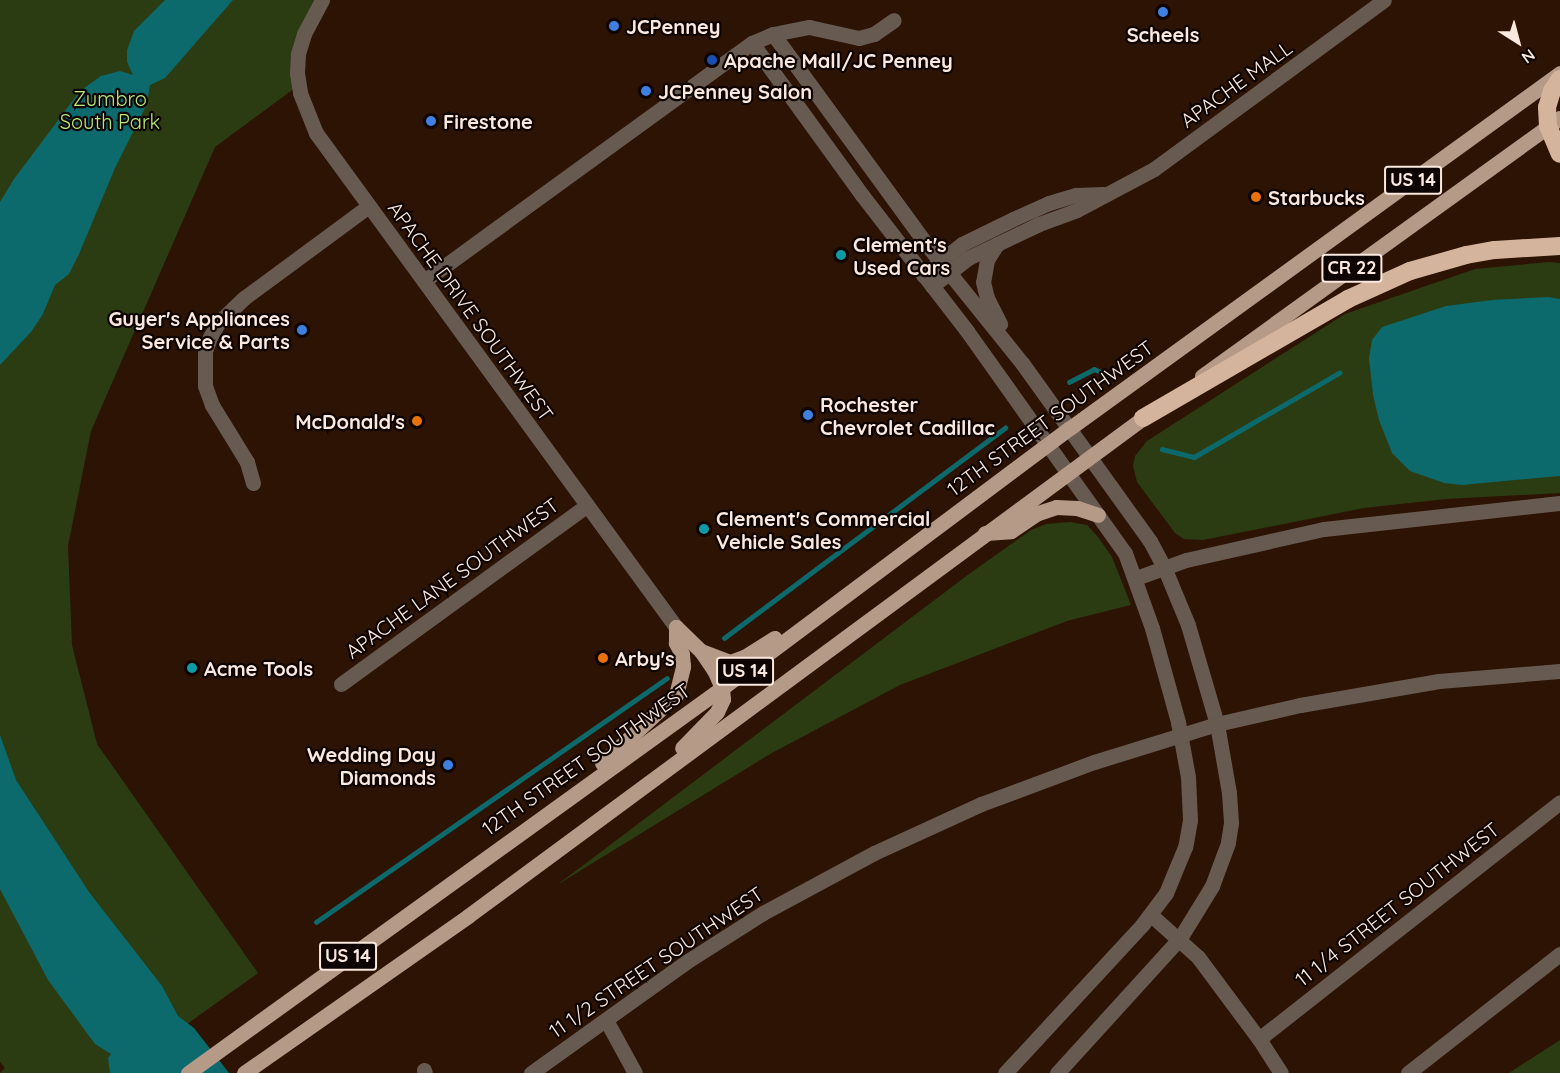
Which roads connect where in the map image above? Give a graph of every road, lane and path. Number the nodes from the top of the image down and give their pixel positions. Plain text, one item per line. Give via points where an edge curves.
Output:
1 (322, 0) edge
2 (1384, 0) edge
3 (894, 20) dead end
4 (773, 34) junction
5 (752, 43) junction
6 (1560, 73) edge
7 (1560, 79) edge
8 (1554, 122) edge
9 (1560, 154) edge
10 (1109, 194) junction
11 (369, 206) junction
12 (999, 242) junction
13 (1560, 246) edge
14 (946, 266) junction
15 (927, 280) junction
16 (424, 281) junction
17 (1022, 363) junction
18 (1143, 418) junction
19 (1070, 429) junction
20 (1048, 444) junction
21 (1090, 457) junction
22 (1069, 473) junction
23 (253, 483) dead end
24 (1560, 503) edge
25 (587, 506) junction
26 (1098, 515) junction
27 (986, 533) junction
28 (1164, 567) junction
29 (1136, 578) junction
30 (676, 627) junction
31 (796, 633) junction
32 (701, 651) junction
33 (1560, 672) edge
34 (341, 684) dead end
35 (722, 688) junction
36 (1217, 724) junction
37 (1181, 735) junction
38 (640, 789) junction
39 (565, 798) junction
40 (1560, 802) edge
41 (1151, 915) junction
42 (1180, 938) junction
43 (1560, 954) edge
44 (606, 1020) junction
45 (1259, 1039) junction
46 (188, 1073) edge
47 (244, 1073) edge
48 (531, 1073) edge
49 (635, 1073) edge
50 (1005, 1073) edge
51 (1057, 1073) edge
52 (1281, 1073) edge
53 (1408, 1073) edge

1 - 11 street, APACHE DRIVE SOUTHWEST via 298,54 300,93 316,133
2 - 10 street, APACHE MALL via 1154,169
3 - 4 street via 874,34 859,38 809,27
4 - 5 street
4 - 14 street
5 - 15 street
5 - 16 street
6 - 19 main road, 12TH STREET SOUTHWEST / US 14
7 - 8 highway via 1549,99
8 - 9 highway
8 - 18 main road, CR 22
10 - 12 street, APACHE MALL
10 - 14 street via 1076,195 1049,204 962,244
11 - 16 street, APACHE DRIVE SOUTHWEST
11 - 23 street via 244,298 218,323 210,337 205,351 205,386 212,405 247,462
12 - 14 street, APACHE MALL
12 - 17 street via 987,260 983,282 987,298
13 - 18 highway, US 14 via 1495,250 1410,271 1348,299
14 - 15 street
14 - 17 street
15 - 20 street
16 - 25 street, APACHE DRIVE SOUTHWEST
17 - 19 street
18 - 21 main road, US 14
19 - 20 main road, 12TH STREET SOUTHWEST / US 14
19 - 21 street
20 - 22 street
20 - 31 main road, 12TH STREET SOUTHWEST / US 14
21 - 22 main road, US 14
21 - 28 street
22 - 26 street
22 - 27 main road, US 14
24 - 28 street via 1324,529
25 - 30 street, APACHE DRIVE SOUTHWEST
25 - 34 street, APACHE LANE SOUTHWEST
26 - 27 main road via 1056,507 1038,513 1011,531
26 - 29 street via 1125,553
27 - 38 main road, US 14
28 - 29 street
28 - 36 street via 1188,625
29 - 37 street
30 - 32 main road
30 - 39 main road via 676,643 684,666 676,695
31 - 32 main road via 777,636 729,662
31 - 35 main road, 12TH STREET SOUTHWEST / US 14
32 - 35 main road
33 - 36 street, 11 1/2 STREET SOUTHWEST via 1439,681 1335,698
35 - 38 main road via 723,699 717,712
35 - 39 main road, 12TH STREET SOUTHWEST / US 14
36 - 37 street, 11 1/2 STREET SOUTHWEST
36 - 42 street via 1229,793 1228,843 1212,886
37 - 41 street via 1190,820 1176,872
37 - 44 street, 11 1/2 STREET SOUTHWEST via 981,804 874,854 763,913
38 - 47 main road, US 14
39 - 46 main road, 12TH STREET SOUTHWEST / US 14
40 - 45 street, 11 1/4 STREET SOUTHWEST
41 - 42 street
41 - 50 street
42 - 45 street
42 - 51 street
43 - 53 street
44 - 48 street, 11 1/2 STREET SOUTHWEST
44 - 49 street
45 - 52 street

